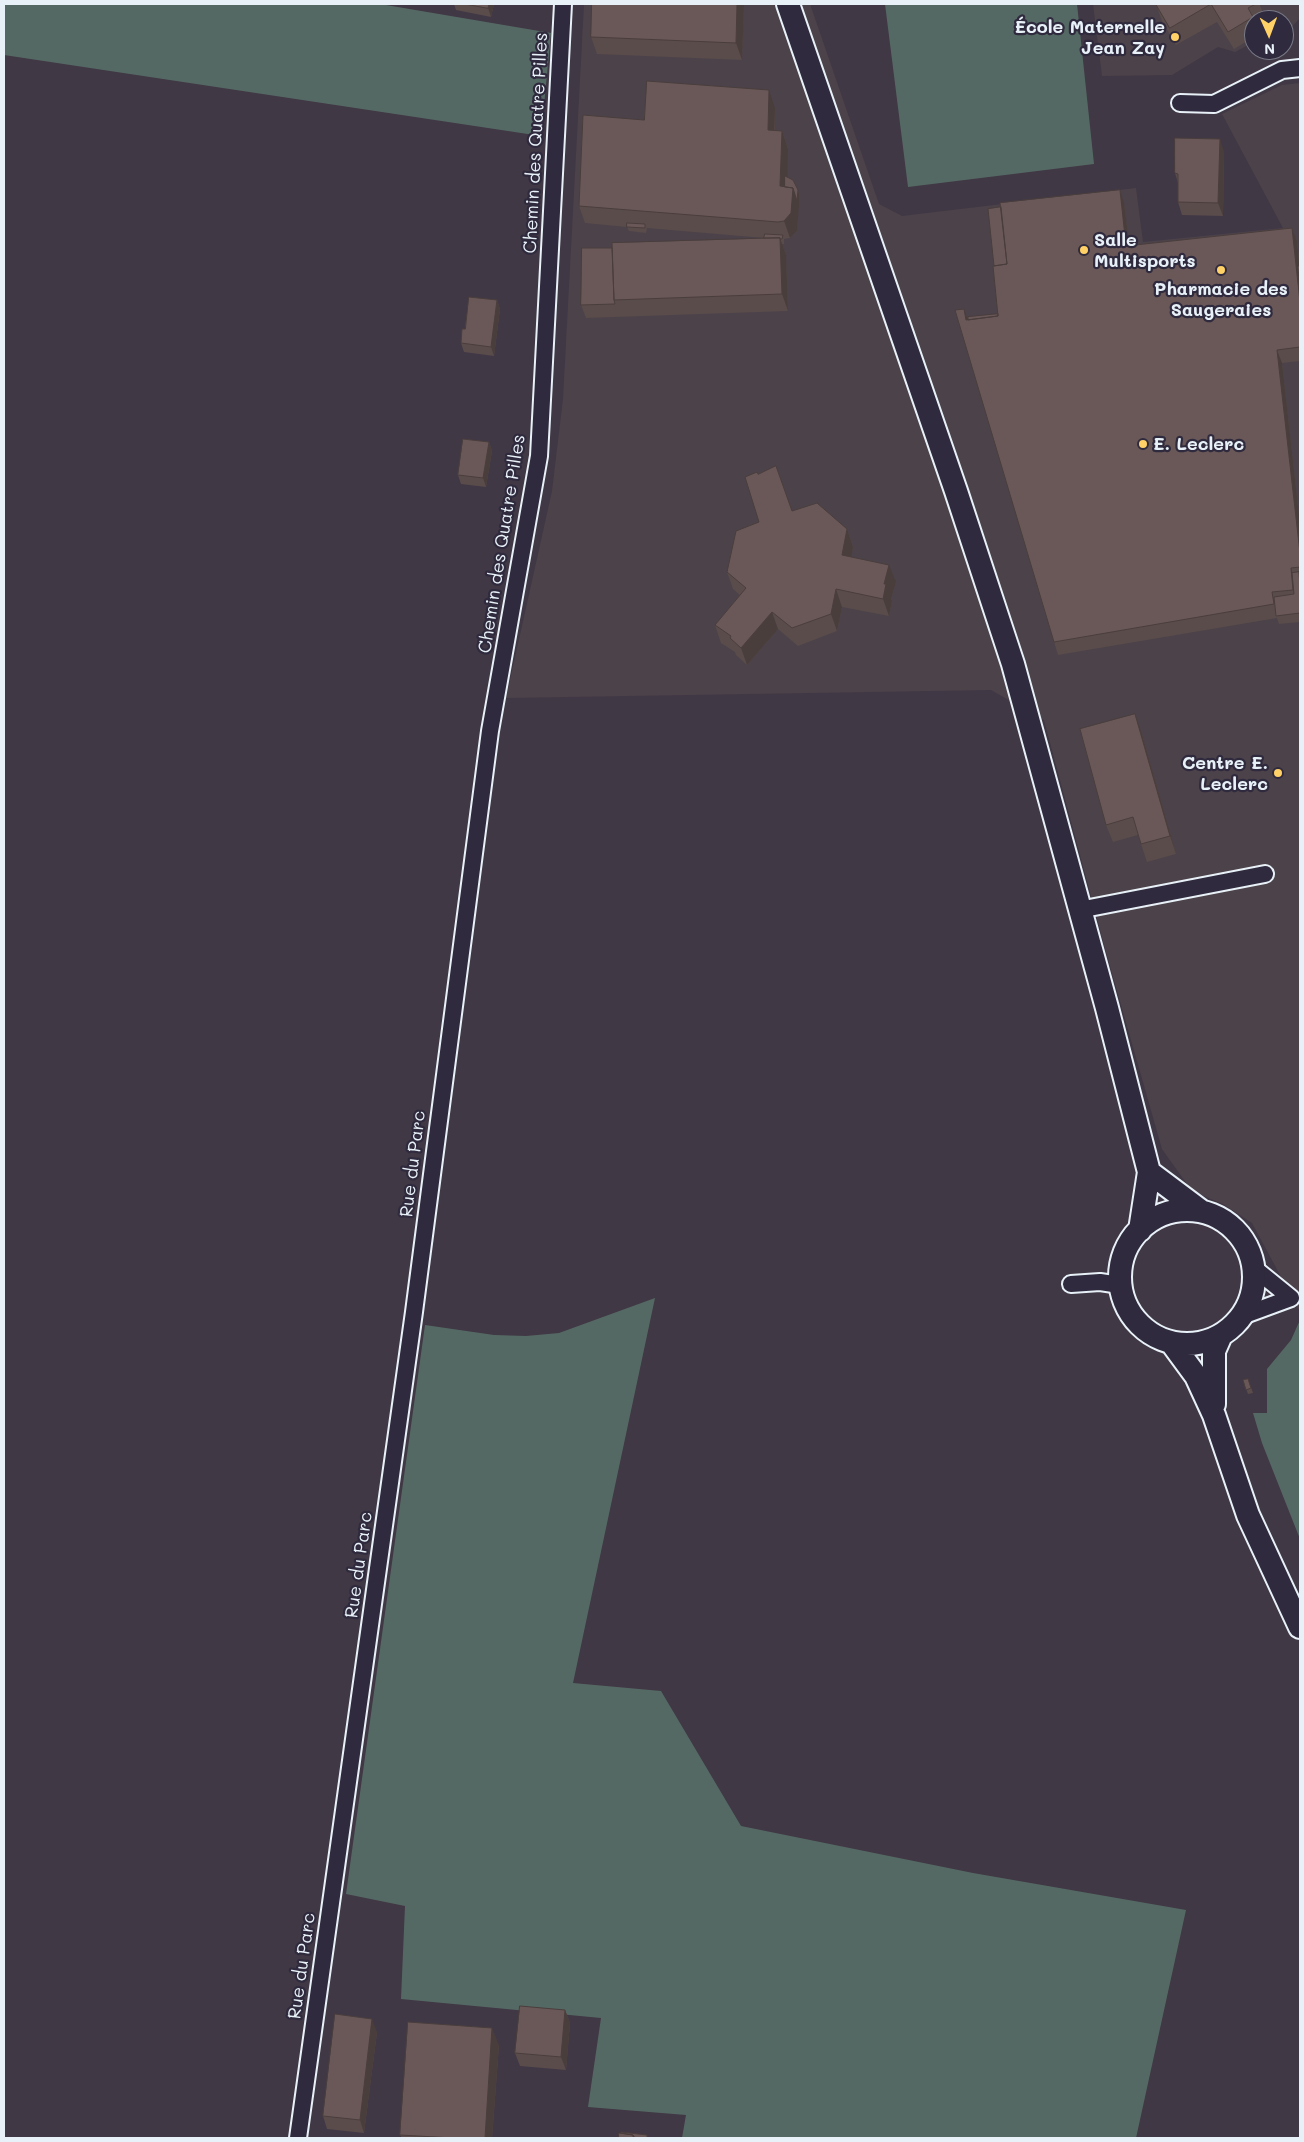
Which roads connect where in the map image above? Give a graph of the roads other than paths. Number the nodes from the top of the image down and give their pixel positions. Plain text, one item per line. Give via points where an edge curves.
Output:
1 (563, 4) edge
2 (788, 4) edge
3 (1300, 68) edge
4 (1180, 102) dead end
5 (1265, 874) dead end
6 (1079, 910) junction
7 (455, 998) joint
8 (1149, 1172) junction
9 (1201, 1212) junction
10 (1140, 1230) junction
11 (1254, 1268) junction
12 (1071, 1284) dead end
13 (1120, 1286) junction
14 (1296, 1299) edge
15 (1242, 1316) junction
16 (1221, 1335) junction
17 (1171, 1342) junction
18 (1214, 1415) junction
19 (1300, 1627) edge
20 (298, 2138) edge

1 - 7 street, Chemin des Quatre Pilles via 539,456 490,731
2 - 6 street via 956,491 1012,664
3 - 4 street via 1282,70 1214,104
5 - 6 street
6 - 8 street
7 - 20 street, Rue du Parc via 413,1322
8 - 9 street
8 - 10 street
9 - 10 street via 1179,1211 1158,1217
9 - 11 street via 1220,1219 1236,1232 1248,1248
10 - 13 street via 1128,1246 1121,1265
11 - 14 street
11 - 15 street via 1252,1293
12 - 13 street via 1100,1282
13 - 17 street via 1126,1305 1137,1322 1152,1335
14 - 15 street
15 - 16 street
16 - 17 street via 1205,1342
16 - 18 street via 1214,1351
17 - 18 street via 1196,1376
18 - 19 street via 1248,1515

